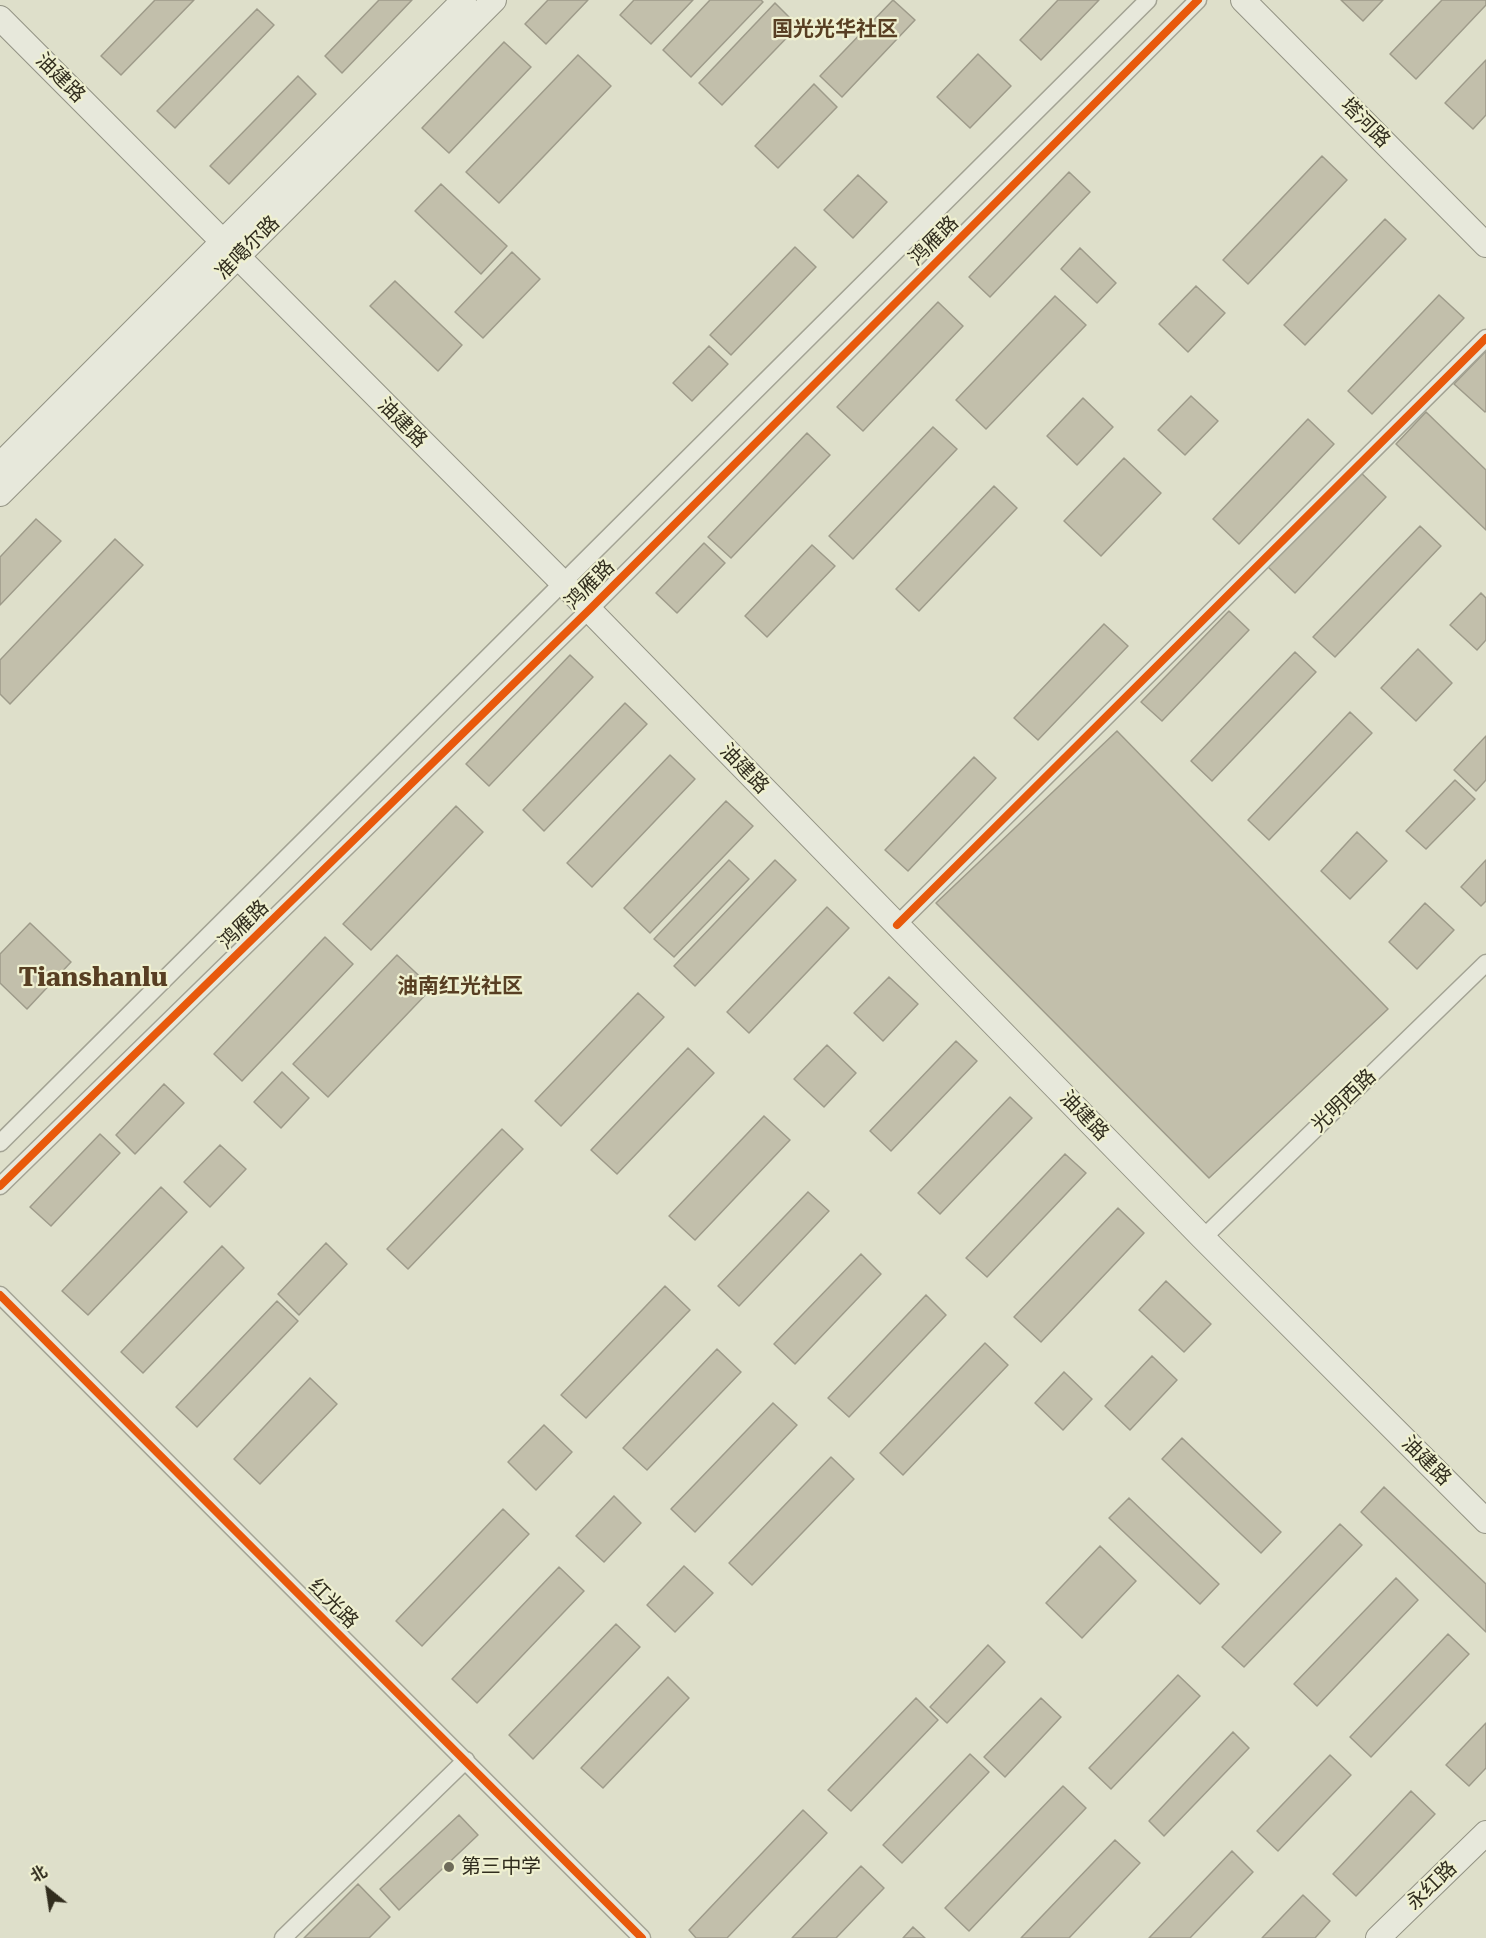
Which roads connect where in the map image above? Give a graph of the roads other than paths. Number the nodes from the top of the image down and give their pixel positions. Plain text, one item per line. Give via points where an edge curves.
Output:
1 (464, 0) edge
2 (494, 0) edge
3 (1148, 0) edge
4 (1198, 0) edge
5 (1243, 0) edge
6 (0, 18) edge
7 (1486, 245) edge
8 (231, 249) junction
9 (1486, 338) edge
10 (0, 465) edge
11 (0, 494) edge
12 (563, 583) junction
13 (589, 610) junction
14 (897, 925) junction
15 (1486, 963) edge
16 (0, 1143) edge
17 (0, 1186) edge
18 (1203, 1238) junction
19 (0, 1295) edge
20 (1486, 1521) edge
21 (466, 1760) junction
22 (1486, 1833) edge
23 (283, 1938) edge
24 (642, 1938) edge
25 (1378, 1938) edge

1 - 8 main road, 准噶尔路
2 - 8 main road, 准噶尔路
3 - 12 street, 鸿雁路
4 - 13 street, 鸿雁路
5 - 7 main road, 塔河路
6 - 8 main road, 油建路
8 - 10 main road, 准噶尔路
8 - 11 main road, 准噶尔路
8 - 12 main road, 油建路
9 - 14 street
12 - 13 main road, 油建路
12 - 16 street, 鸿雁路
13 - 14 main road, 油建路
13 - 17 street, 鸿雁路
14 - 18 main road, 油建路
15 - 18 street, 光明西路
18 - 20 main road, 油建路
19 - 21 street, 红光路
21 - 23 street
21 - 24 street, 红光路
22 - 25 main road, 永红路

